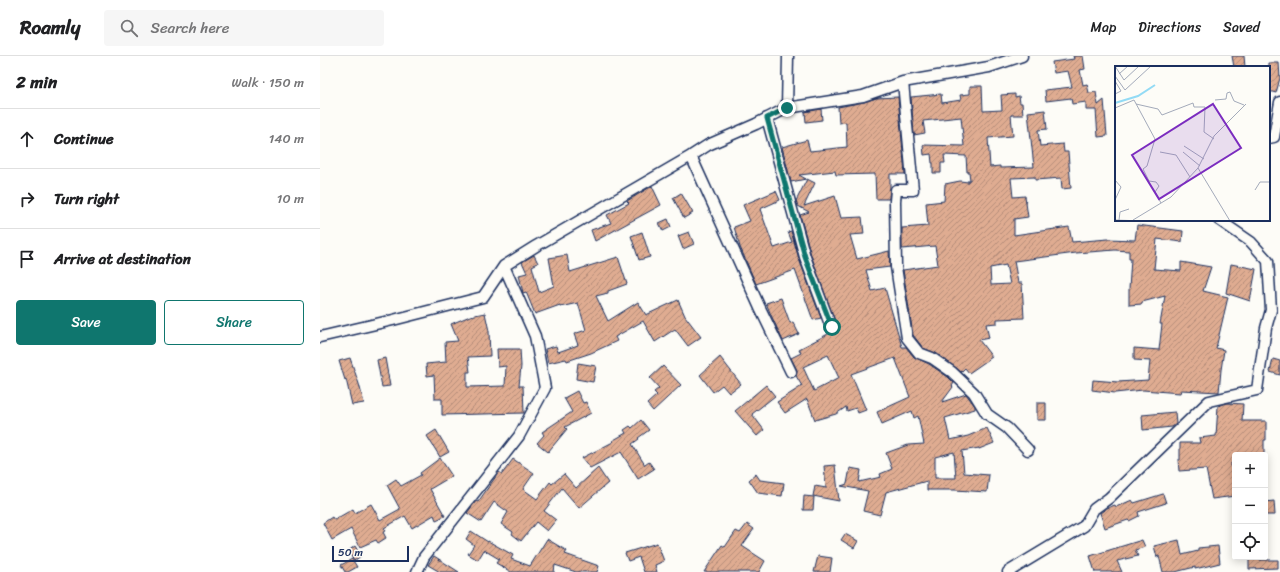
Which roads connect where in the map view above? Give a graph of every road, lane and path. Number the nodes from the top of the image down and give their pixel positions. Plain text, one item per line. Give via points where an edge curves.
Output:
1 (788, 56) edge
2 (1022, 56) edge
3 (903, 82) junction
4 (1280, 102) edge
5 (787, 108) junction
6 (767, 118) junction
7 (1270, 138) edge
8 (691, 156) junction
9 (1220, 221) edge
10 (504, 266) junction
11 (832, 327) dead end
12 (320, 337) edge
13 (791, 372) dead end
14 (1028, 450) dead end
15 (417, 572) edge
16 (1008, 572) edge

1 - 5 street
2 - 3 street via 989,67
3 - 5 street via 863,96
3 - 14 street via 913,190 896,190 895,208 896,268 907,338 919,353 932,358 952,372 974,393 987,414 1007,428
4 - 7 street via 1274,137
5 - 6 street
6 - 8 street via 708,145
6 - 11 street via 805,257
8 - 10 street
8 - 13 street
9 - 16 street via 1251,242 1268,261 1271,310 1266,328 1258,390 1209,401 1109,498 1094,509 1084,526
10 - 12 street via 483,297
10 - 15 street via 535,336 545,388 519,436 424,557

